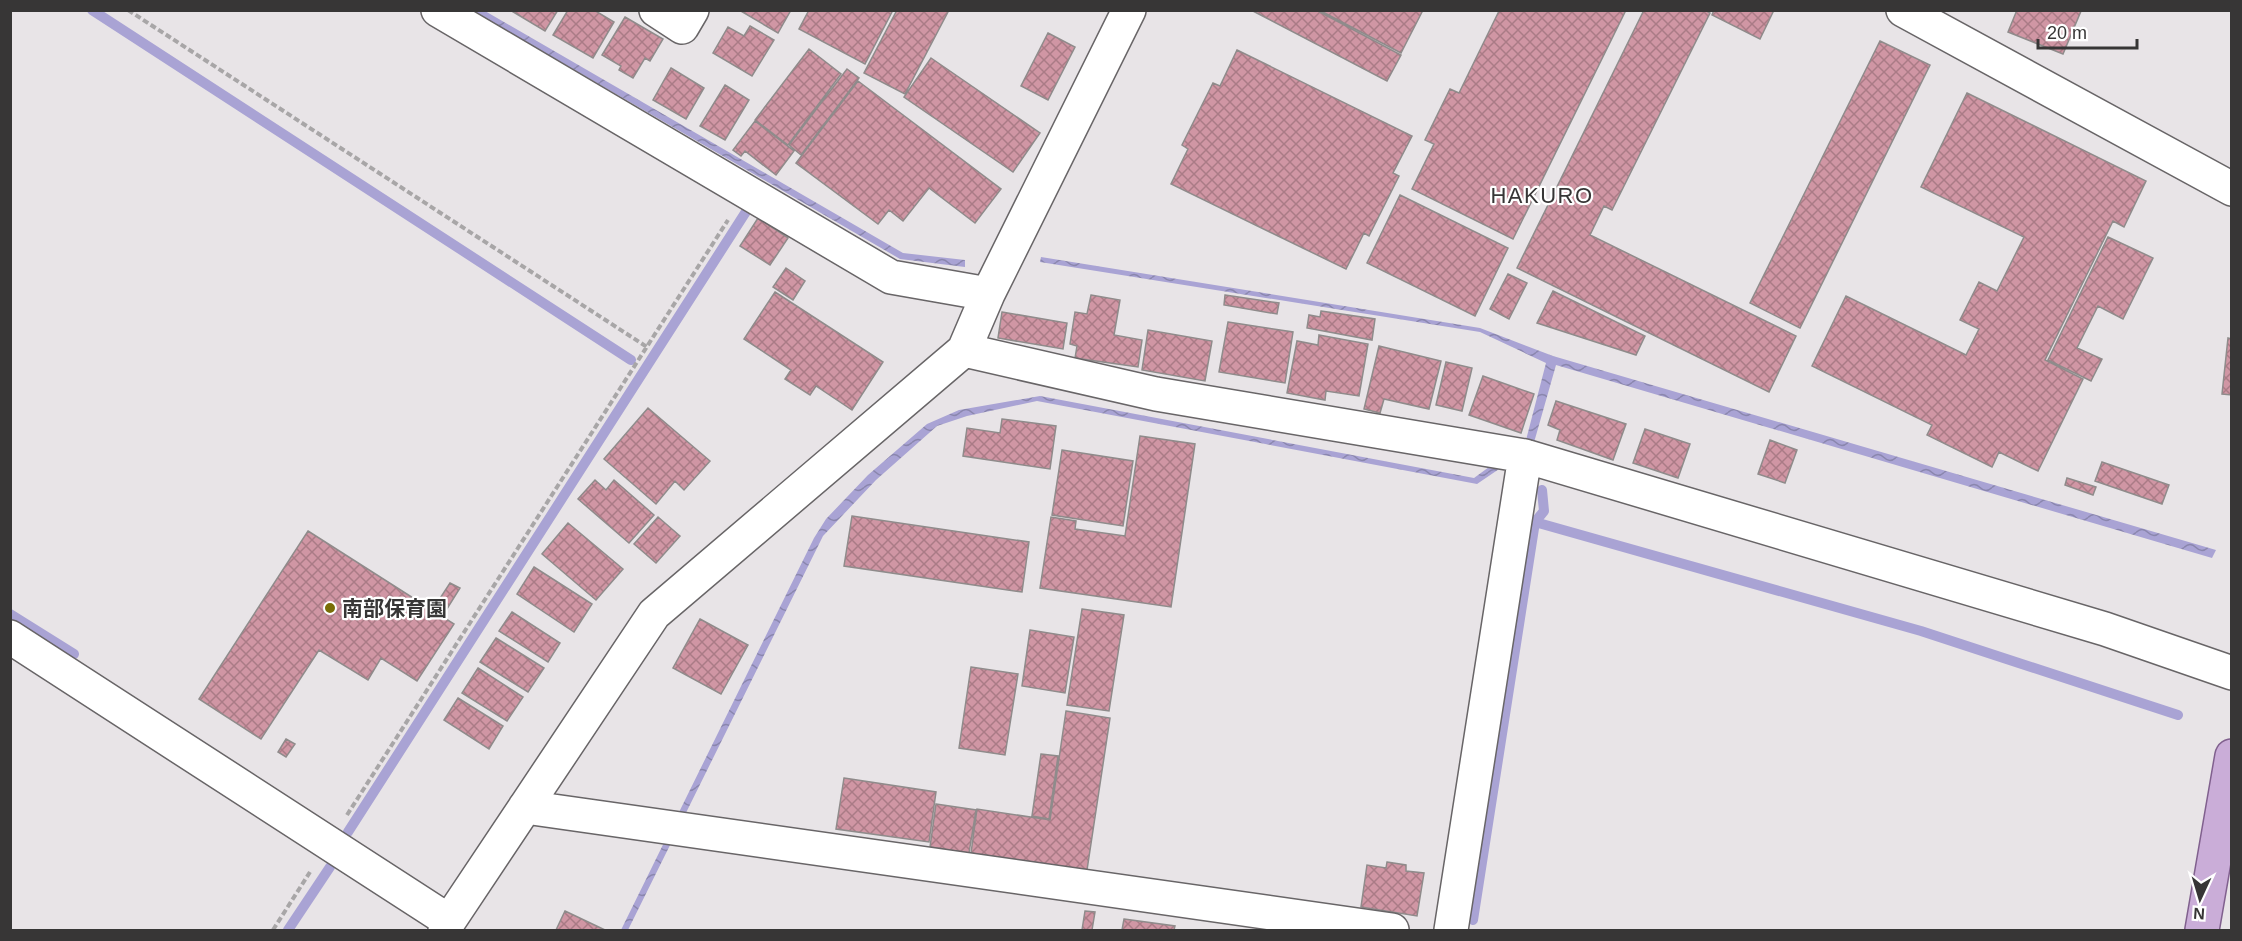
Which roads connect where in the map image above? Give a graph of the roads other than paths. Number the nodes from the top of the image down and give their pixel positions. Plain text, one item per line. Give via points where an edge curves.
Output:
1 (438, 10) edge
2 (656, 10) edge
3 (692, 10) edge
4 (1129, 10) edge
5 (1904, 10) edge
6 (2232, 189) edge
7 (988, 294) junction
8 (964, 350) junction
9 (1514, 454) junction
10 (10, 637) edge
11 (2232, 673) edge
12 (2232, 756) edge
13 (525, 807) junction
14 (447, 926) edge
15 (1392, 930) edge
16 (1451, 930) edge
17 (2202, 930) edge

1 - 7 street via 891,277
2 - 3 street via 682,27
4 - 7 street
5 - 6 street
7 - 8 street
8 - 9 street via 1156,394
8 - 13 street via 654,614
9 - 11 street via 2105,629
9 - 16 street
10 - 14 street via 329,843
12 - 17 main road
13 - 14 street
13 - 15 street

